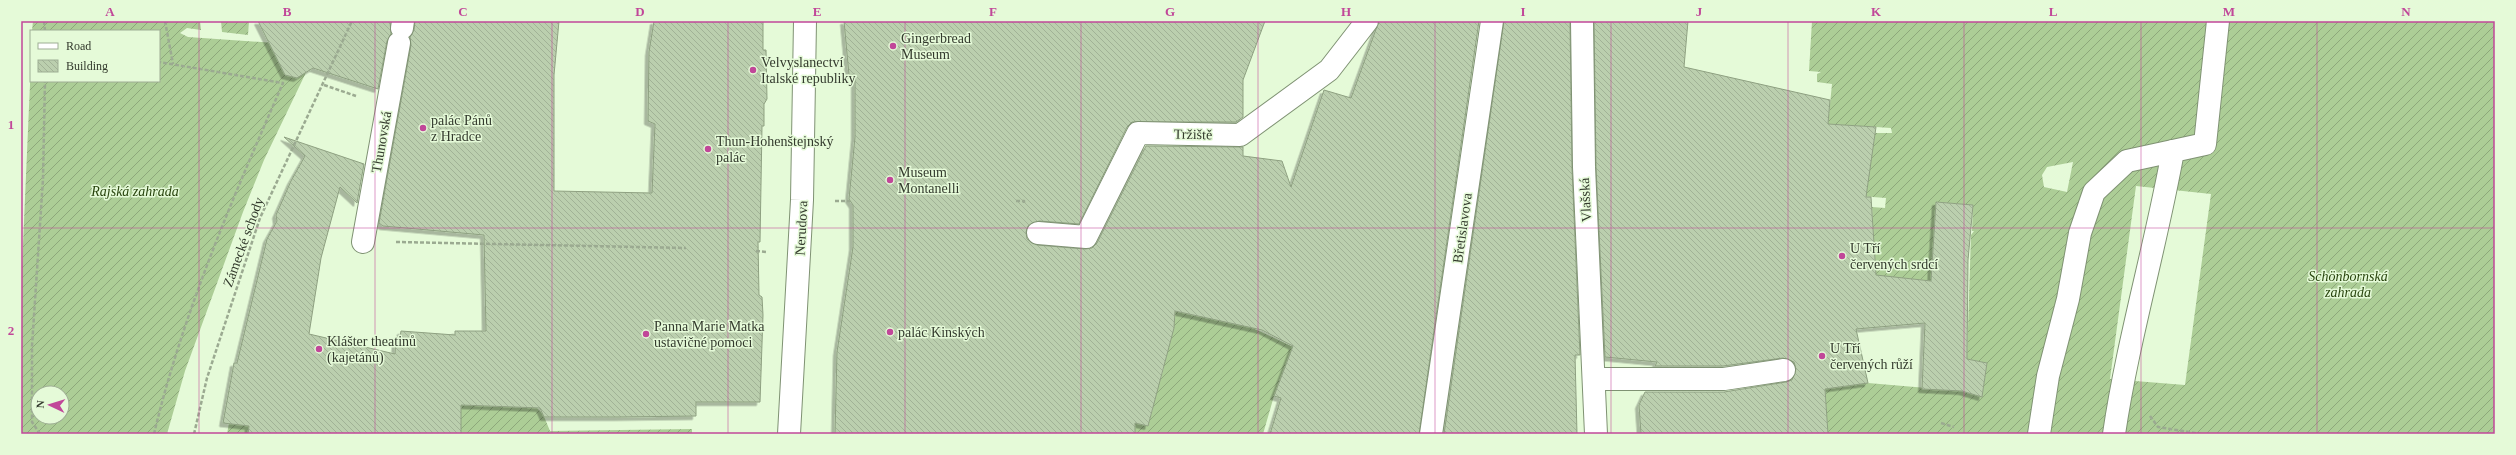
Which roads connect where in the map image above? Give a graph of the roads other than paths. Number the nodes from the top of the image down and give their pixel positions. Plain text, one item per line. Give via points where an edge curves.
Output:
1 (805, 21) edge
2 (1367, 21) edge
3 (1492, 21) edge
4 (1582, 21) edge
5 (2218, 21) edge
6 (401, 30) edge
7 (2173, 151) junction
8 (1038, 233) dead end
9 (363, 242) dead end
10 (1784, 370) dead end
11 (1594, 380) junction
12 (788, 434) edge
13 (1431, 434) edge
14 (1596, 434) edge
15 (2038, 434) edge
16 (2114, 434) edge

1 - 12 street, Nerudova via 802,200
2 - 8 street, Tržiště via 1329,70 1240,135 1138,133 1086,237
3 - 13 street, Břetislavova
4 - 11 street, Vlašská via 1584,167
5 - 7 street via 2205,144
6 - 9 street, Thunovská
7 - 15 street via 2128,161 2094,192 2080,233 2068,299 2048,376
7 - 16 street via 2122,380
10 - 11 street via 1724,379
11 - 14 street, Vlašská

